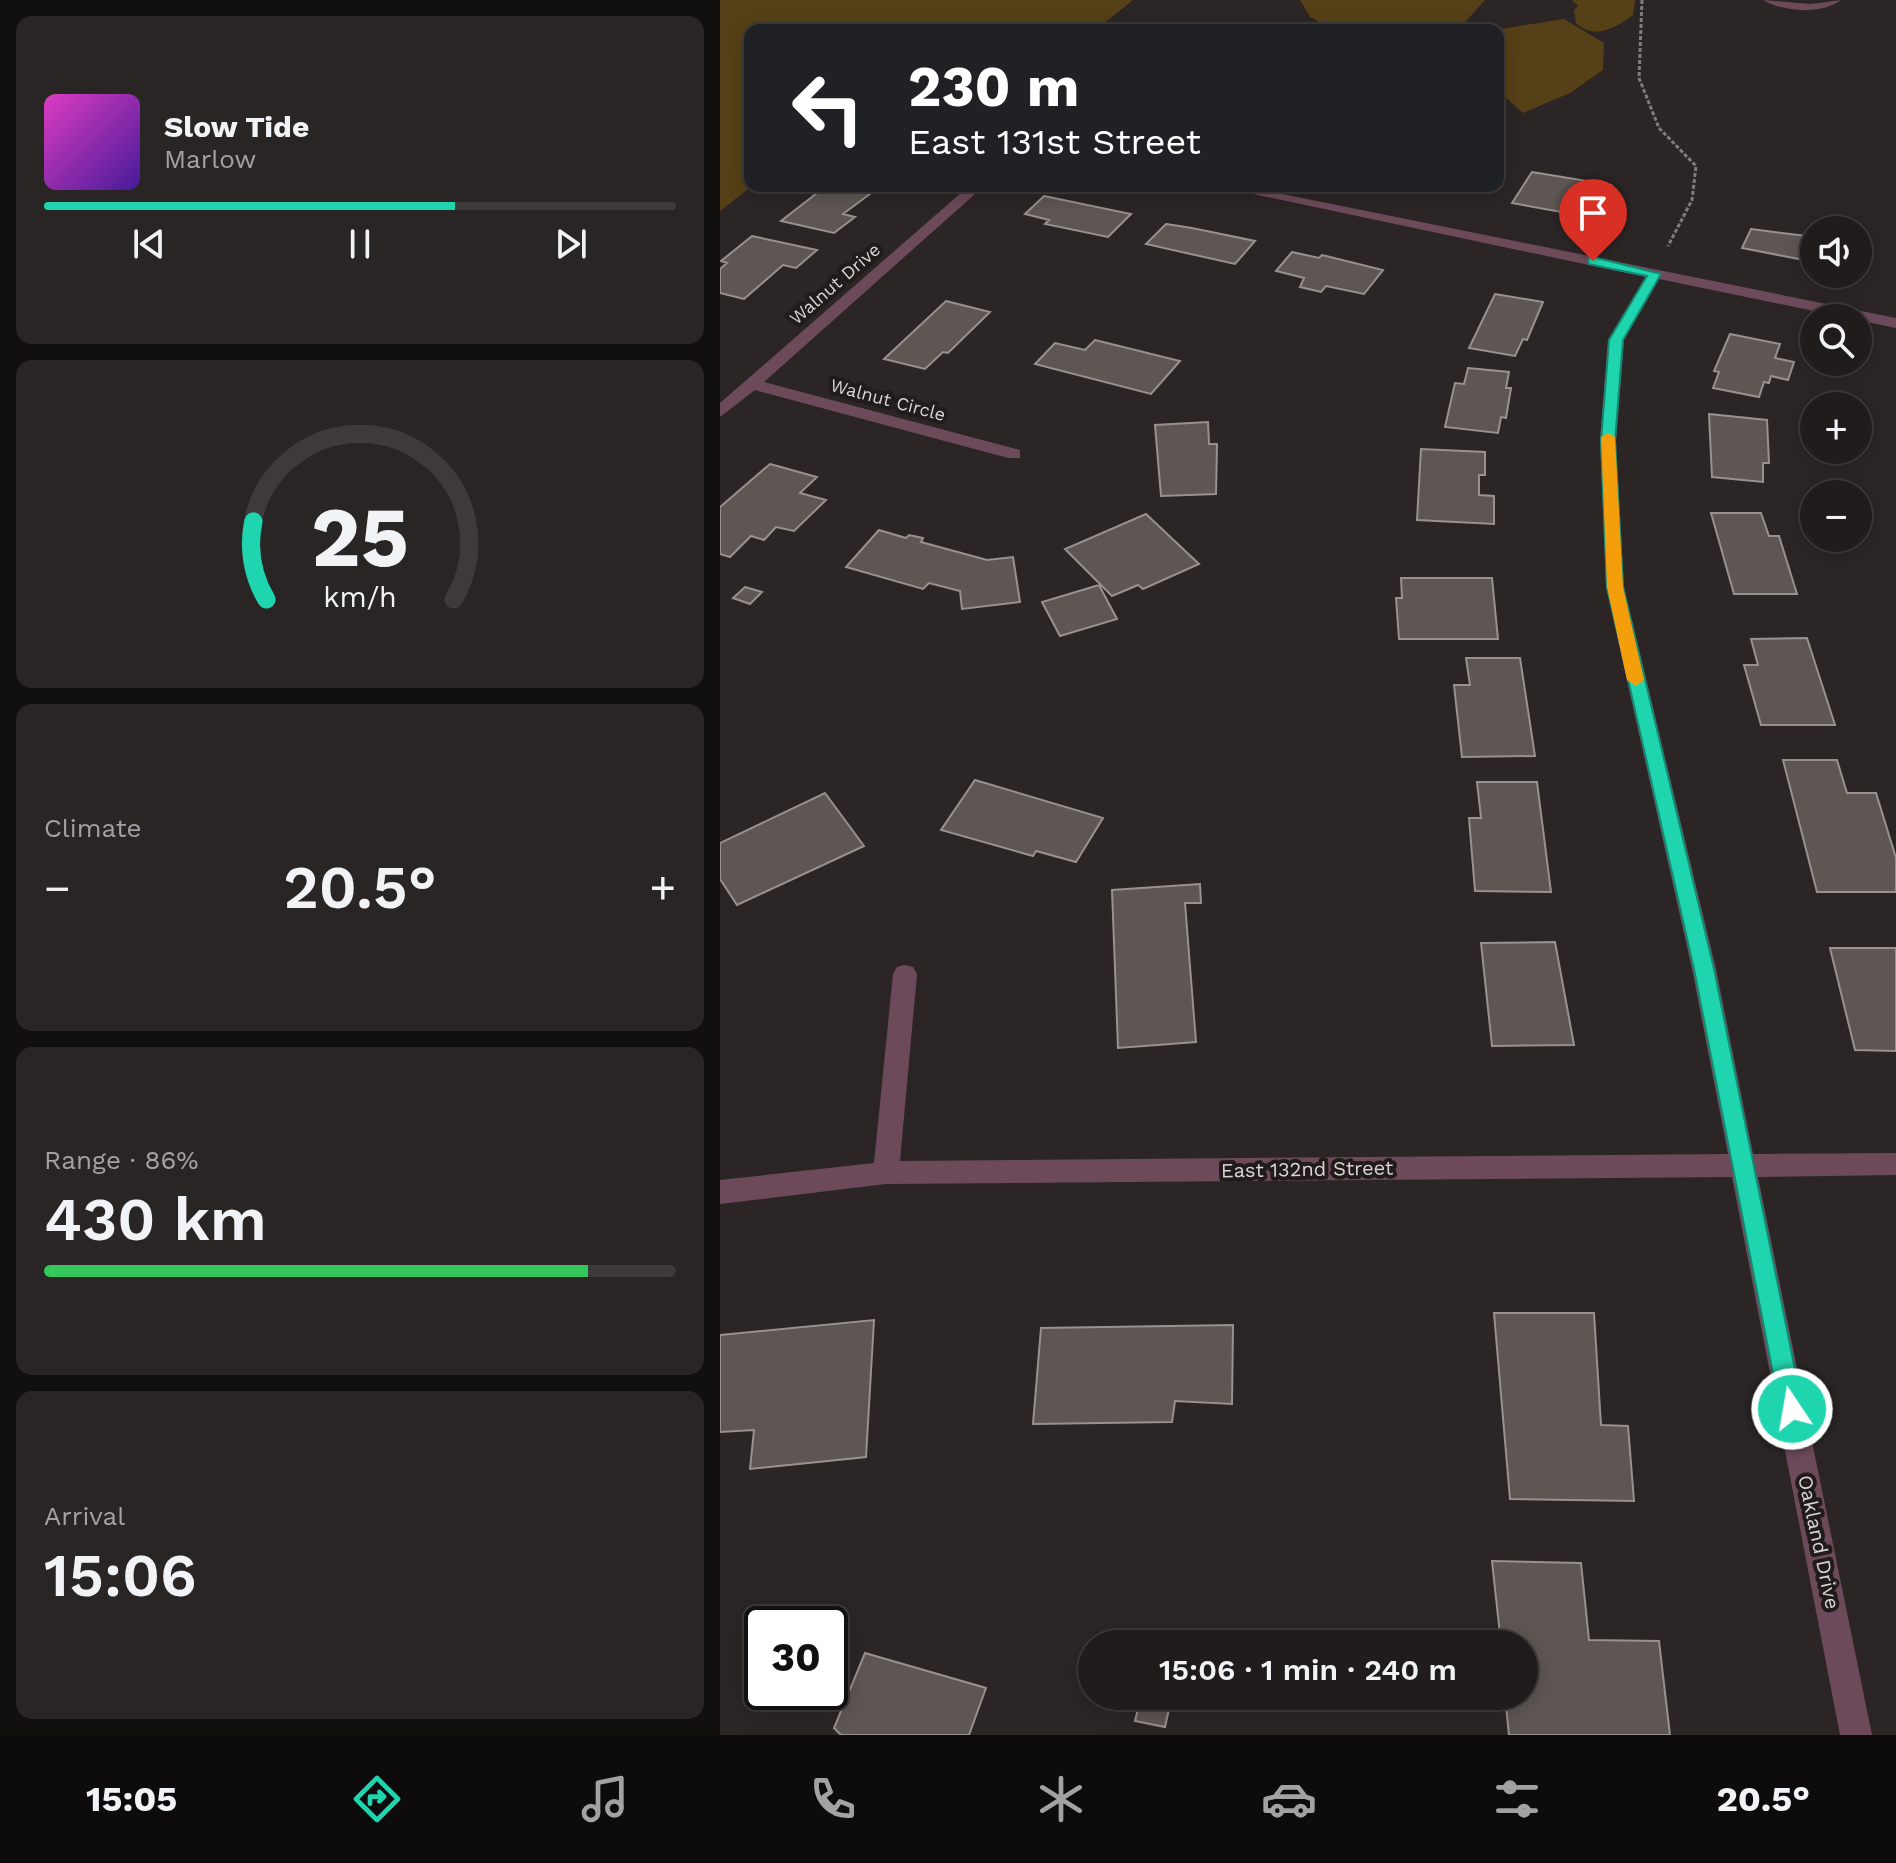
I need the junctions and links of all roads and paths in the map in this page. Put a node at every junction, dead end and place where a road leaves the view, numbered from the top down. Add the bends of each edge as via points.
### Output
1 (1642, 0) edge
2 (1768, 0) edge
3 (1836, 0) edge
4 (970, 192) edge
5 (1252, 192) edge
6 (1655, 274) junction
7 (1896, 323) edge
8 (752, 384) junction
9 (720, 412) edge
10 (1014, 454) dead end
11 (905, 974) dead end
12 (1896, 1164) edge
13 (1742, 1165) junction
14 (886, 1173) junction
15 (720, 1192) edge
16 (1856, 1735) edge

1 - 6 path via 1639,78 1659,128 1696,166 1692,200
2 - 3 lane via 1810,7
4 - 8 street, Walnut Drive
5 - 6 street
6 - 7 street
6 - 13 street, Oakland Drive via 1616,340 1608,441 1615,587 1704,969
8 - 9 street, Walnut Drive
8 - 10 street, Walnut Circle
11 - 14 street
12 - 13 street, East 132nd Street
13 - 14 street, East 132nd Street
13 - 16 street, Oakland Drive
14 - 15 street, East 132nd Street

